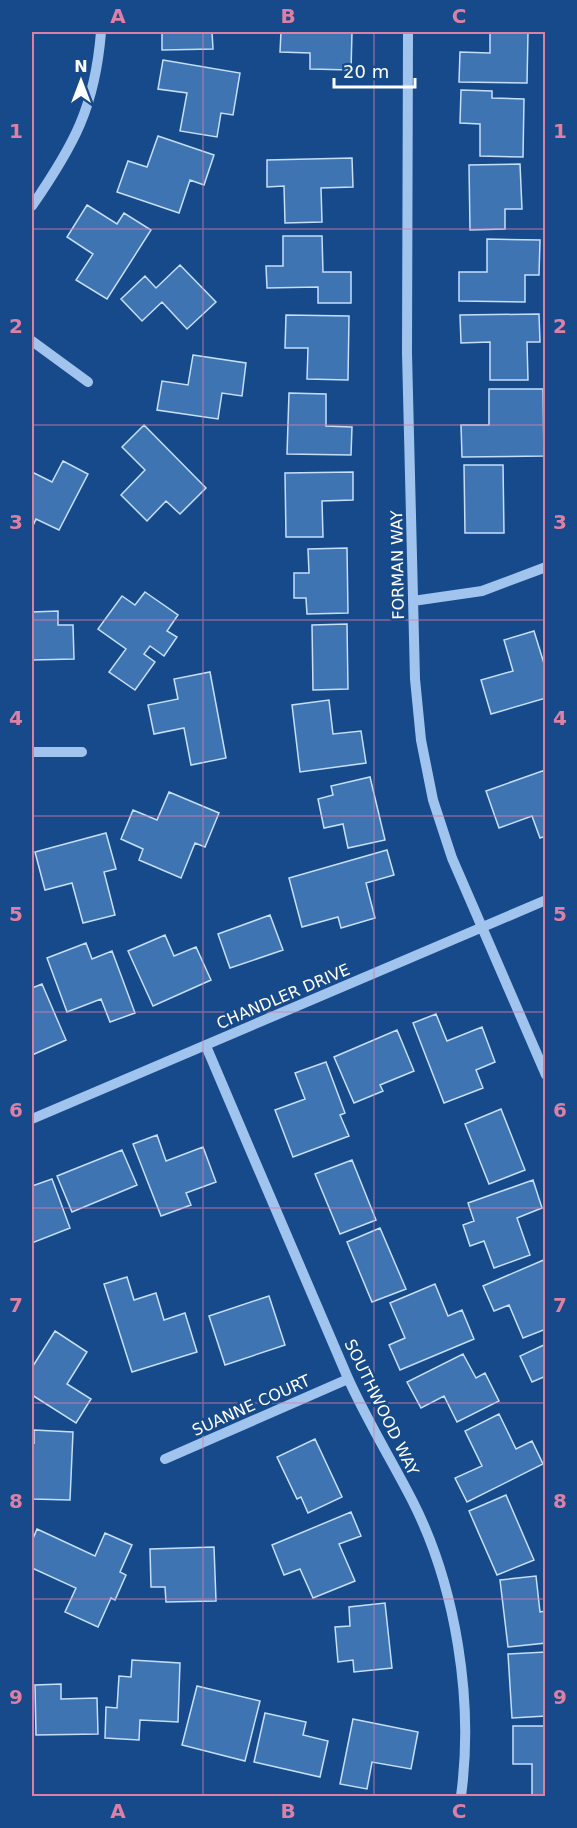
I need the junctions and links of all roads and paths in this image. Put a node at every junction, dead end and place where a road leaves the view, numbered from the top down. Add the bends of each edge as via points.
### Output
1 (101, 32) edge
2 (408, 32) edge
3 (32, 206) edge
4 (32, 341) edge
5 (88, 382) dead end
6 (546, 567) edge
7 (413, 601) junction
8 (32, 752) edge
9 (82, 752) dead end
10 (546, 900) edge
11 (482, 926) junction
12 (206, 1046) junction
13 (546, 1075) edge
14 (32, 1119) edge
15 (348, 1379) junction
16 (165, 1459) dead end
17 (461, 1797) edge

1 - 3 street via 99,58 84,119
2 - 7 street, FORMAN WAY via 407,353
4 - 5 street
6 - 7 street via 482,591
7 - 11 street, FORMAN WAY via 421,740 433,800 452,858
8 - 9 street
10 - 11 street, CHANDLER DRIVE
11 - 12 street, CHANDLER DRIVE
11 - 13 street, FORMAN WAY
12 - 14 street, CHANDLER DRIVE
12 - 15 street, SOUTHWOOD WAY
15 - 16 street, SUANNE COURT
15 - 17 street, SOUTHWOOD WAY via 413,1502 440,1570 458,1641 462,1678 465,1752

